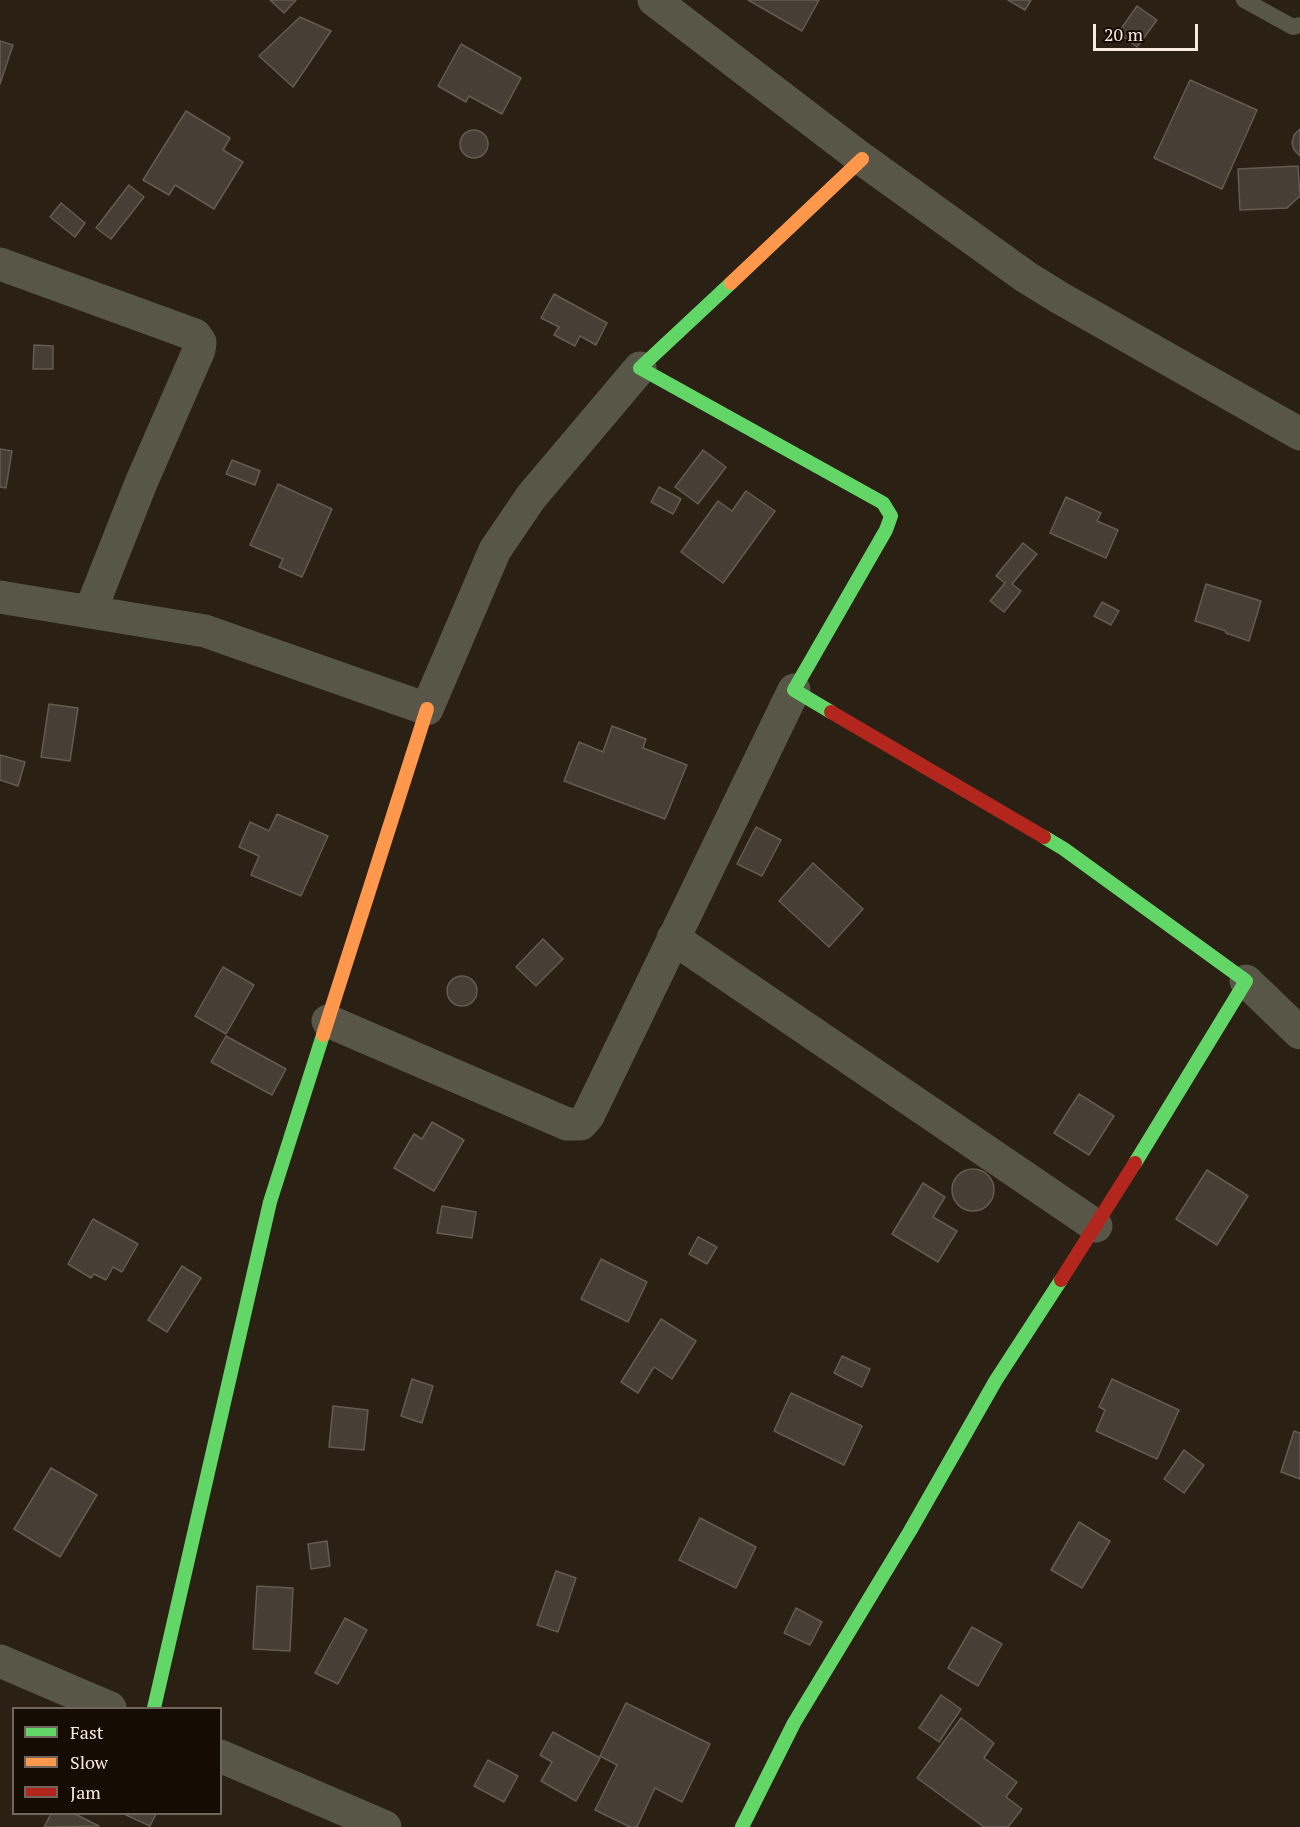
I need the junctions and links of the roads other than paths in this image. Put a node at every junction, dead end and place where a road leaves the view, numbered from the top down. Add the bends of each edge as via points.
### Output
1 (654, 0) edge
2 (1244, 0) edge
3 (1300, 25) edge
4 (862, 159) junction
5 (0, 264) edge
6 (640, 368) junction
7 (1300, 434) edge
8 (0, 597) edge
9 (90, 612) junction
10 (794, 690) junction
11 (427, 708) junction
12 (673, 938) junction
13 (1246, 981) junction
14 (328, 1021) junction
15 (1300, 1033) edge
16 (1096, 1226) junction
17 (0, 1661) edge
18 (108, 1707) edge
19 (154, 1707) edge
20 (222, 1757) edge
21 (385, 1827) edge
22 (742, 1827) edge

1 - 4 street
2 - 3 lane via 1293,27
4 - 6 street
4 - 7 street via 1026,277
5 - 9 street via 195,335 200,342
6 - 10 street via 883,503 891,516
6 - 11 street via 531,496 495,550
8 - 9 street
9 - 11 street via 205,631
10 - 12 street
10 - 13 street via 1064,849
11 - 14 street
12 - 14 street via 588,1116 580,1124 567,1124
12 - 16 street
13 - 15 street
13 - 16 street
14 - 19 street via 270,1202
16 - 22 street via 996,1380 794,1723
17 - 18 street
20 - 21 street

